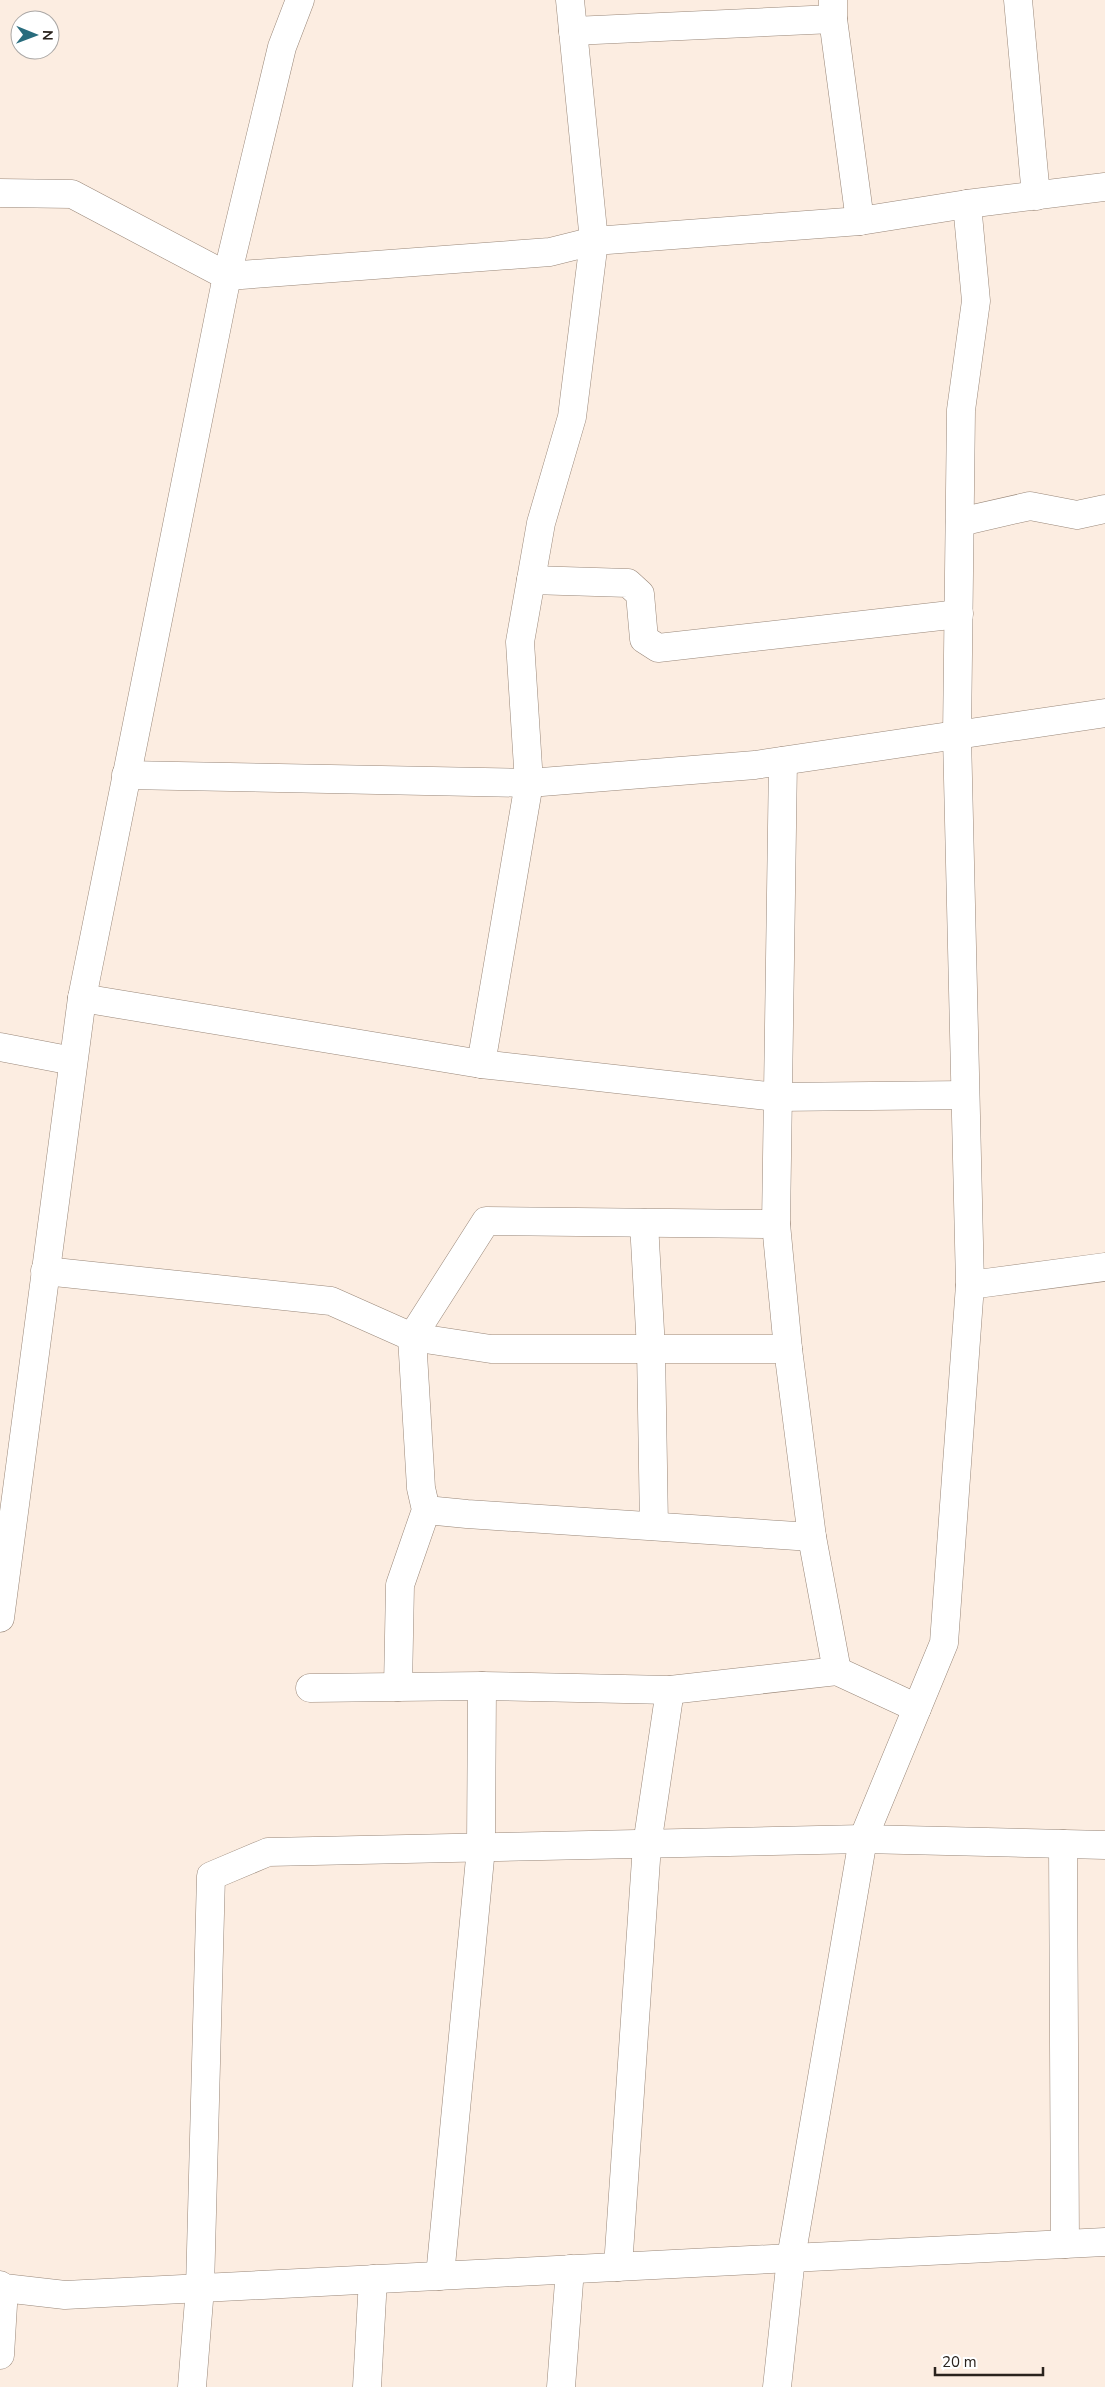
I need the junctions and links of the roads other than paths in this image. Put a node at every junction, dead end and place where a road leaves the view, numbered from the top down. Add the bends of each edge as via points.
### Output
1 (300, 0) edge
2 (570, 0) edge
3 (1018, 0) edge
4 (833, 10) edge
5 (572, 31) junction
6 (1105, 187) edge
7 (0, 193) edge
8 (1036, 196) junction
9 (967, 204) junction
10 (860, 221) junction
11 (594, 241) junction
12 (227, 276) junction
13 (1105, 509) edge
14 (960, 522) junction
15 (531, 580) junction
16 (959, 614) junction
17 (1105, 713) edge
18 (957, 736) junction
19 (783, 761) junction
20 (126, 775) junction
21 (529, 783) junction
22 (82, 998) junction
23 (0, 1047) edge
24 (73, 1062) junction
25 (481, 1064) junction
26 (966, 1095) junction
27 (777, 1097) junction
28 (644, 1223) junction
29 (776, 1224) junction
30 (1105, 1267) edge
31 (45, 1270) junction
32 (970, 1286) junction
33 (412, 1337) junction
34 (651, 1349) junction
35 (788, 1349) junction
36 (426, 1510) junction
37 (654, 1526) junction
38 (812, 1537) junction
39 (0, 1618) edge
40 (838, 1671) junction
41 (482, 1686) junction
42 (398, 1687) junction
43 (310, 1688) dead end
44 (670, 1690) junction
45 (917, 1708) junction
46 (862, 1839) junction
47 (1062, 1844) junction
48 (647, 1845) junction
49 (1105, 1845) edge
50 (481, 1848) junction
51 (1105, 2242) edge
52 (1065, 2244) junction
53 (791, 2258) junction
54 (618, 2267) junction
55 (570, 2270) junction
56 (440, 2276) junction
57 (372, 2280) junction
58 (2, 2287) edge
59 (200, 2288) junction
60 (0, 2355) edge
61 (192, 2387) edge
62 (367, 2387) edge
63 (561, 2387) edge
64 (777, 2387) edge

1 - 12 street via 282,47
2 - 5 street
3 - 8 street
4 - 5 street
4 - 10 street
5 - 11 street
6 - 8 street
7 - 12 street via 72,194
8 - 9 street
9 - 10 street
9 - 14 street via 976,301 961,410
10 - 11 street
11 - 12 street via 550,252
11 - 15 street via 572,417 541,523
12 - 20 street
13 - 14 street via 1077,515 1030,506
14 - 16 street
15 - 16 street via 628,583 640,594 644,640 658,648
15 - 21 street via 520,642
16 - 18 street
17 - 18 street
18 - 19 street
18 - 26 street
19 - 21 street via 755,766
19 - 27 street
20 - 21 street
20 - 22 street
21 - 25 street
22 - 24 street
22 - 25 street
23 - 24 street
24 - 31 street
25 - 27 street
26 - 27 street
26 - 32 street
27 - 29 street
28 - 29 street
28 - 33 street via 486,1222
28 - 34 street
29 - 35 street
30 - 32 street
31 - 33 street via 331,1301
31 - 39 street
32 - 45 street via 944,1643
33 - 34 street via 491,1349
33 - 36 street via 421,1488
34 - 35 street
34 - 37 street
35 - 38 street
36 - 37 street
36 - 42 street via 400,1585
37 - 38 street
38 - 40 street
40 - 44 street
40 - 45 street
41 - 42 street
41 - 44 street
41 - 50 street
42 - 43 street
44 - 48 street
45 - 46 street
46 - 47 street
46 - 48 street
46 - 53 street
47 - 49 street
47 - 52 street
48 - 50 street
48 - 54 street
50 - 56 street
50 - 59 street via 268,1852 211,1876
51 - 52 street
52 - 53 street
53 - 54 street
53 - 64 street
54 - 55 street
55 - 56 street
55 - 63 street
56 - 57 street
57 - 59 street
57 - 62 street
58 - 59 street via 65,2295
58 - 60 street
59 - 61 street

